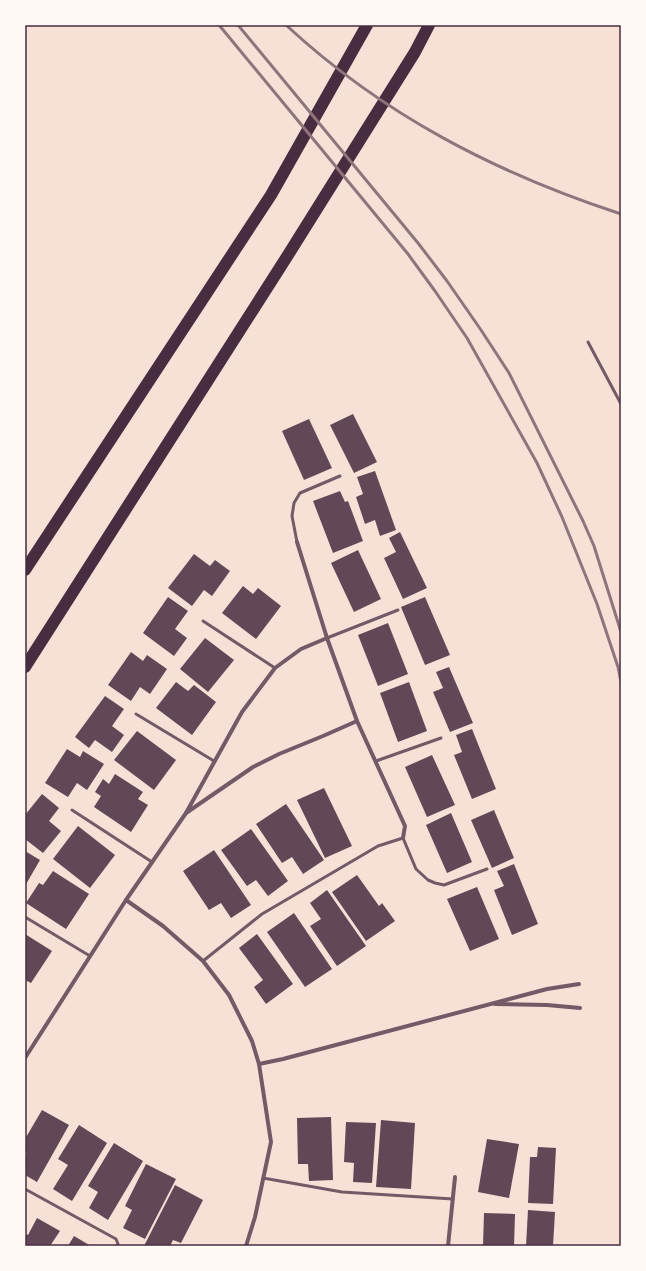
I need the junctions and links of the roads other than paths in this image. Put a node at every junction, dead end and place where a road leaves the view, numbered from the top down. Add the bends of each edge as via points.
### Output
1 (367, 25) edge
2 (429, 25) edge
3 (588, 342) dead end
4 (621, 404) edge
5 (340, 476) dead end
6 (297, 542) joint
7 (25, 570) edge
8 (398, 610) dead end
9 (203, 621) dead end
10 (327, 638) junction
11 (25, 667) edge
12 (275, 668) junction
13 (136, 714) dead end
14 (357, 721) junction
15 (441, 738) dead end
16 (214, 761) junction
17 (376, 761) junction
18 (72, 810) dead end
19 (186, 813) junction
20 (403, 838) junction
21 (152, 862) junction
22 (487, 869) dead end
23 (126, 900) junction
24 (25, 916) edge
25 (90, 956) junction
26 (203, 961) junction
27 (580, 984) dead end
28 (488, 1004) junction
29 (580, 1008) dead end
30 (26, 1055) edge
31 (259, 1064) junction
32 (455, 1177) dead end
33 (263, 1178) junction
34 (25, 1189) edge
35 (453, 1199) junction
36 (117, 1246) edge
37 (246, 1246) edge
38 (448, 1246) edge

1 - 7 highway via 271,196
2 - 11 highway via 415,52 288,255
3 - 4 lane
5 - 6 lane via 300,493 294,503 292,516
6 - 10 street
8 - 10 lane
9 - 12 lane
10 - 12 street via 301,649
10 - 14 street
12 - 16 street via 242,712
13 - 16 lane
14 - 17 street
14 - 19 street via 253,767
15 - 17 lane
16 - 19 street
17 - 20 street via 405,826
18 - 21 lane
19 - 21 street
20 - 22 lane via 416,869 435,883 444,885
20 - 26 lane via 378,846 262,914
21 - 23 street
23 - 25 street
23 - 26 street via 163,926
24 - 25 lane
25 - 30 street
26 - 31 street via 229,995 252,1041
27 - 28 street via 547,989
28 - 29 street
28 - 31 street
31 - 33 street via 271,1142
32 - 35 street
33 - 35 lane via 342,1192
33 - 37 street via 256,1217
34 - 36 lane via 116,1239
35 - 38 street

